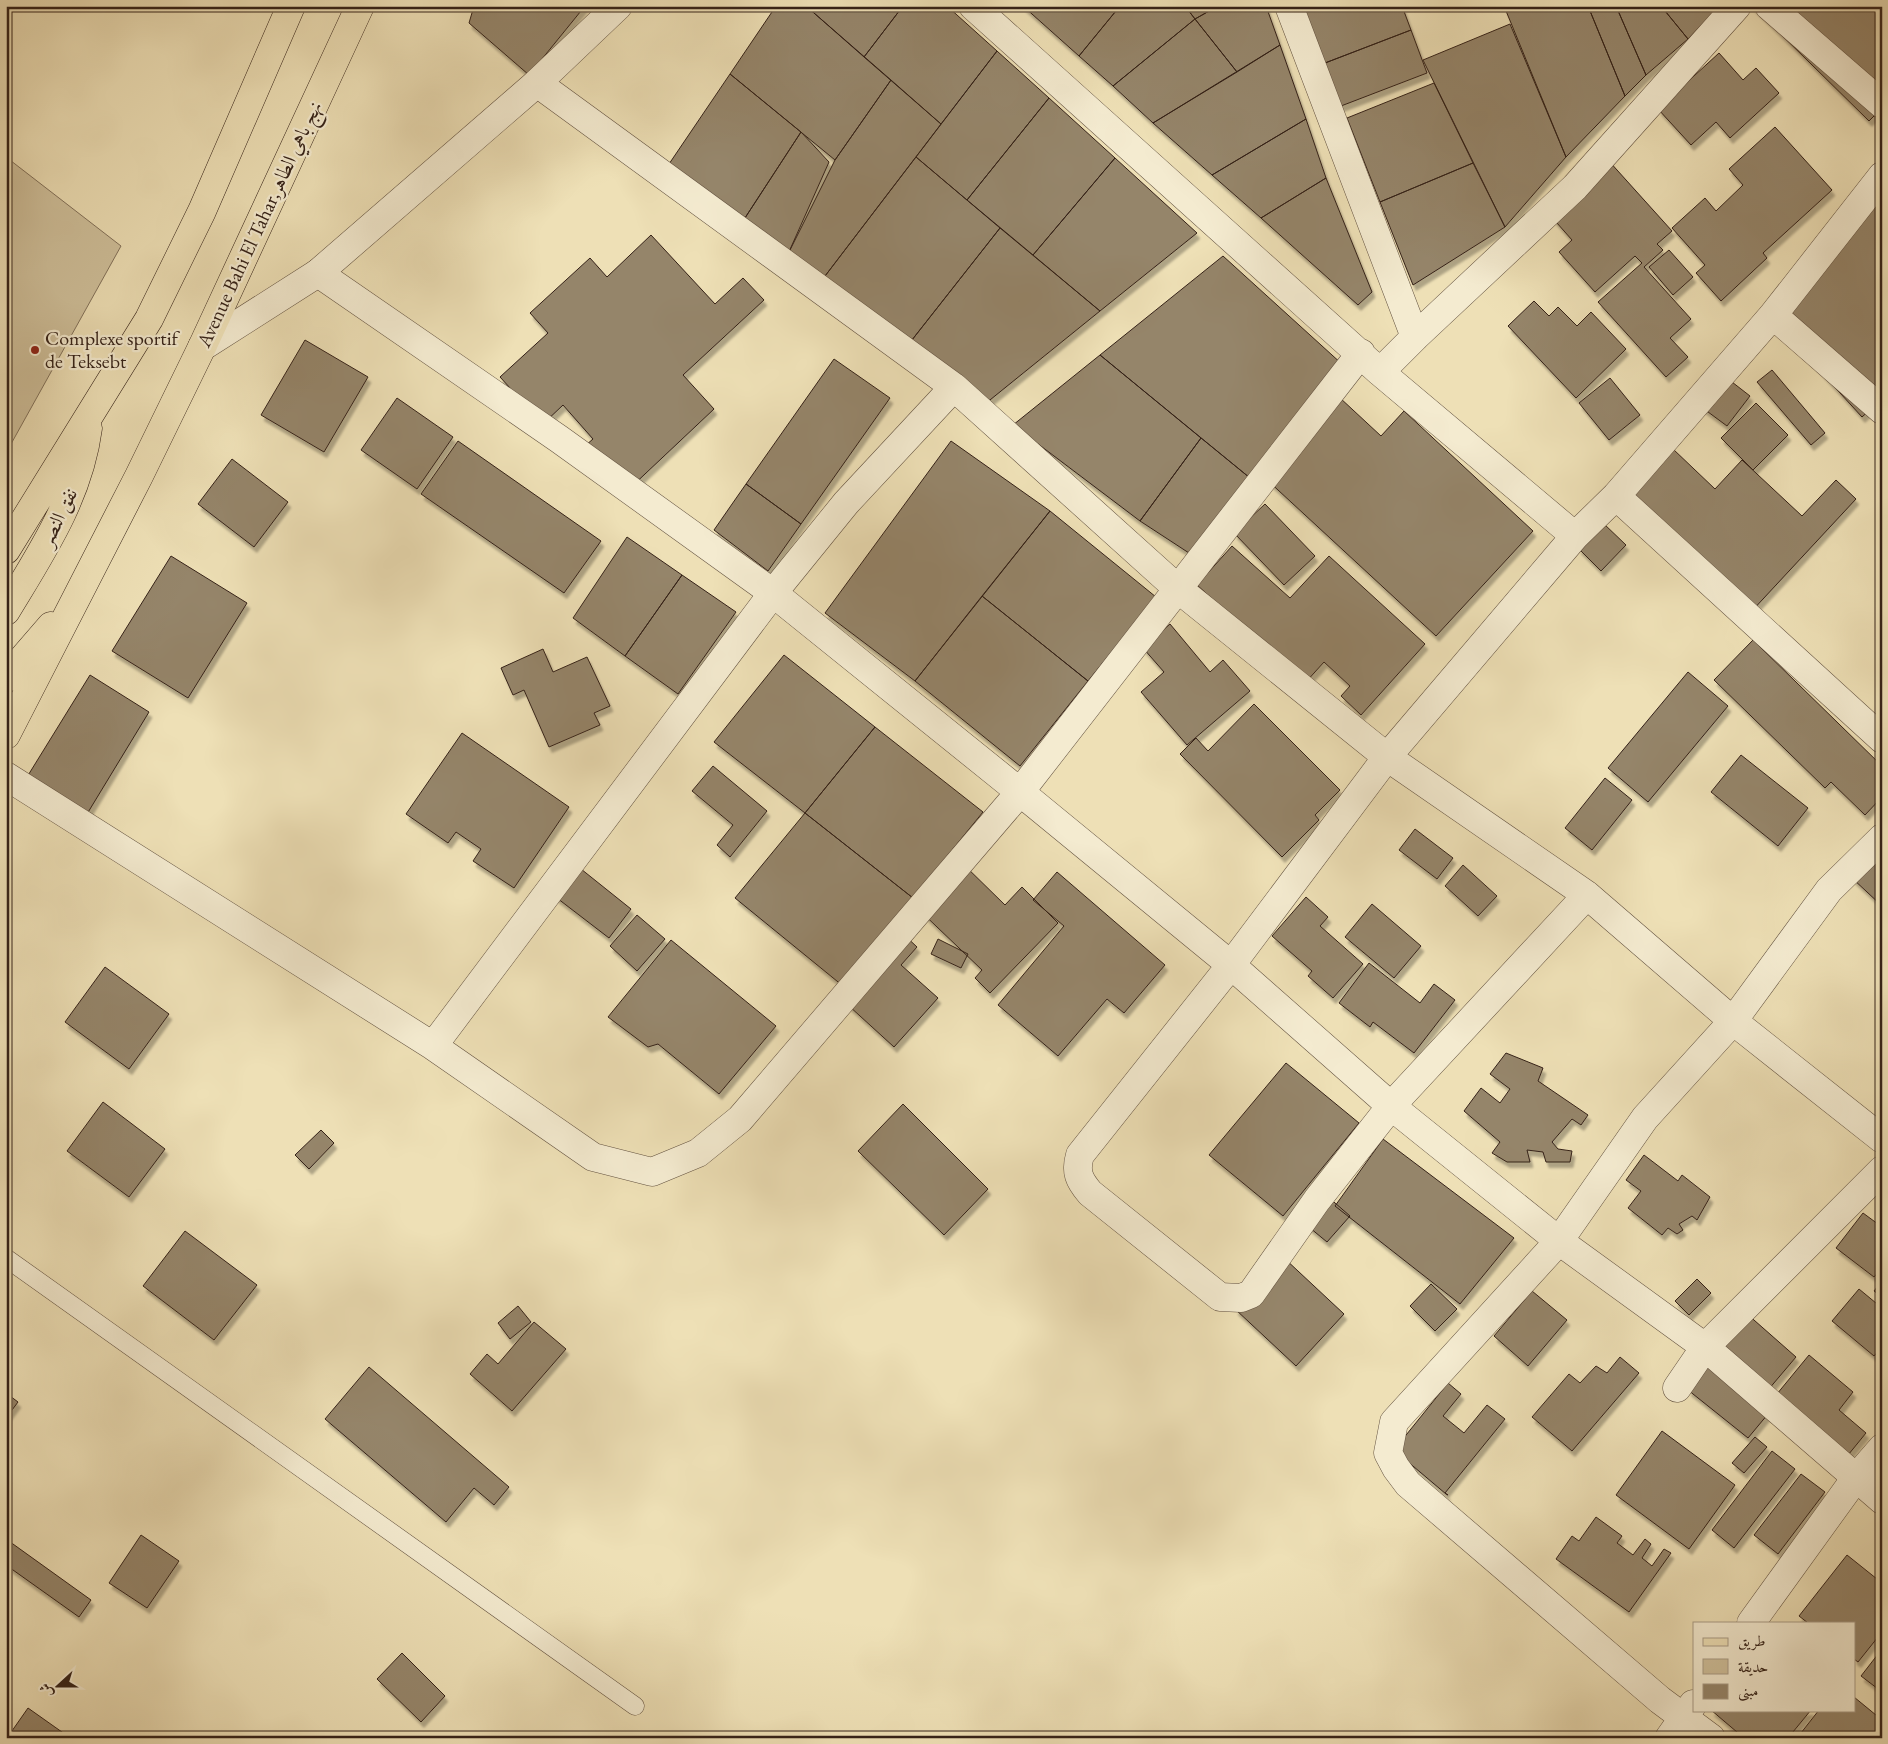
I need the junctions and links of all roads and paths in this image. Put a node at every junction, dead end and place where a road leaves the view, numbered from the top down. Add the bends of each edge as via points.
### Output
1 (291, 6) edge
2 (360, 6) edge
3 (618, 6) edge
4 (973, 6) edge
5 (1289, 6) edge
6 (1737, 6) edge
7 (1768, 6) edge
8 (537, 83) junction
9 (1882, 104) edge
10 (1882, 176) edge
11 (318, 273) junction
12 (1773, 315) junction
13 (1415, 337) junction
14 (202, 347) junction
15 (1361, 353) junction
16 (1380, 372) junction
17 (954, 387) junction
18 (1882, 410) edge
19 (90, 414) junction
20 (1616, 496) junction
21 (1575, 536) junction
22 (6, 550) edge
23 (1177, 588) junction
24 (773, 593) junction
25 (75, 601) junction
26 (6, 612) edge
27 (6, 678) edge
28 (6, 735) edge
29 (1882, 739) edge
30 (1387, 757) junction
31 (6, 776) edge
32 (1020, 792) junction
33 (1882, 838) edge
34 (1587, 895) junction
35 (1231, 965) junction
36 (1732, 1021) junction
37 (433, 1046) junction
38 (1391, 1106) junction
39 (1882, 1139) edge
40 (1882, 1170) edge
41 (1559, 1241) junction
42 (6, 1258) edge
43 (1705, 1347) junction
44 (1678, 1388) dead end
45 (1882, 1448) edge
46 (1855, 1479) junction
47 (1882, 1500) edge
48 (1752, 1622) edge
49 (635, 1706) dead end
50 (1682, 1719) edge
51 (1711, 1738) edge

1 - 19 main road via 202,211 149,319
2 - 14 main road, Avenue Bahi El Tahar,نهج باهي الطاهر
3 - 8 street
4 - 15 street
5 - 13 street
6 - 13 street via 1575,187
7 - 9 street
8 - 11 street
8 - 17 street
10 - 12 street
11 - 14 street
11 - 24 street via 559,439
12 - 18 street
12 - 20 street
13 - 16 street
14 - 25 main road, Avenue Bahi El Tahar,نهج باهي الطاهر
15 - 16 street
15 - 23 street
16 - 21 street
17 - 23 street
17 - 24 street via 846,503
19 - 22 main road
19 - 26 main road, نفق النصر via 81,467 72,491 57,524
20 - 21 street
20 - 29 street
21 - 30 street
23 - 30 street
23 - 32 street
24 - 32 street
24 - 37 street
25 - 27 main road
25 - 28 main road, Avenue Bahi El Tahar,نهج باهي الطاهر
30 - 34 street
30 - 35 street
31 - 37 street
32 - 35 street
32 - 37 street via 740,1118 698,1153 652,1172 593,1157
33 - 36 street via 1829,890
34 - 36 street
34 - 38 street
35 - 38 street
35 - 38 street via 1080,1155 1079,1177 1090,1193 1220,1297 1241,1298 1251,1294
36 - 39 street
36 - 41 street via 1645,1118
38 - 41 street
40 - 43 street
41 - 43 street
41 - 50 street via 1394,1422 1388,1453 1408,1484
42 - 49 lane
43 - 44 street
43 - 46 street
45 - 46 street
46 - 47 street
46 - 48 street
50 - 51 street

